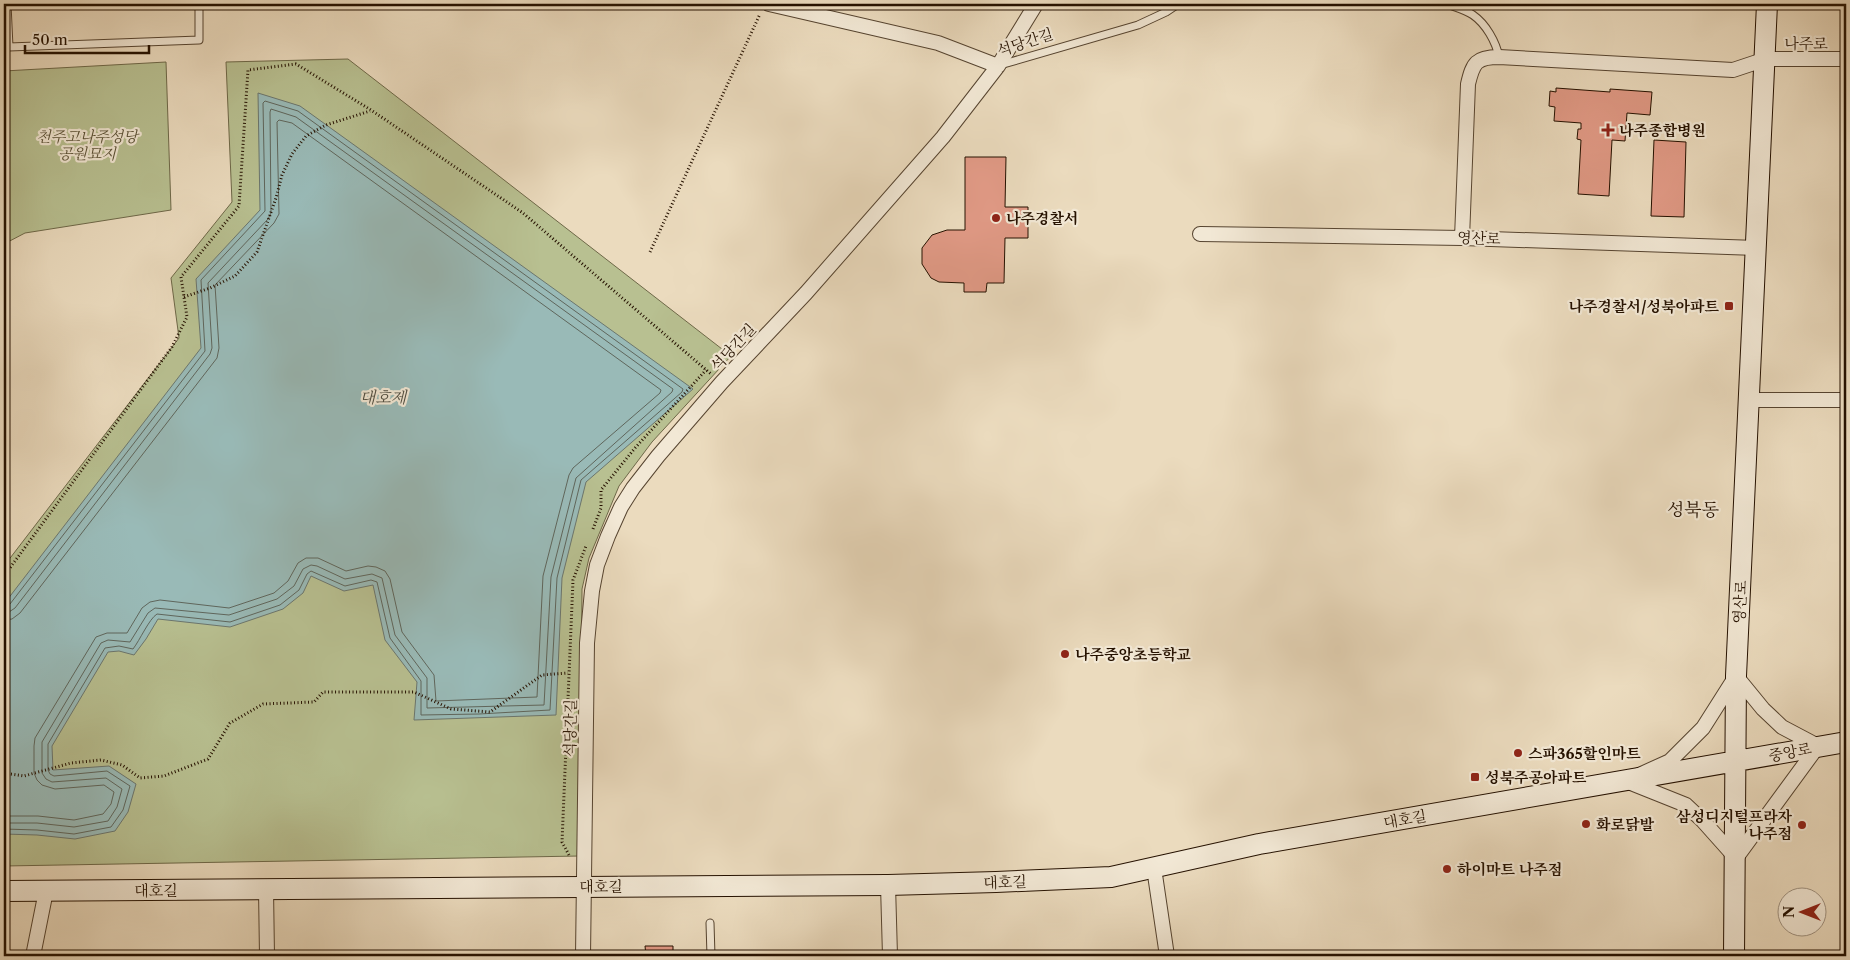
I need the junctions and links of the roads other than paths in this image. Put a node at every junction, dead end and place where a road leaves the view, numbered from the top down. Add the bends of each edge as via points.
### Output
1 (7, 4) edge
2 (199, 4) edge
3 (1036, 4) edge
4 (1178, 4) edge
5 (1447, 4) edge
6 (1768, 4) edge
7 (765, 8) edge
8 (1498, 57) junction
9 (1766, 59) junction
10 (1846, 59) edge
11 (998, 66) junction
12 (1200, 234) dead end
13 (1462, 238) junction
14 (1757, 248) junction
15 (1749, 400) junction
16 (1846, 400) edge
17 (1736, 676) junction
18 (1846, 742) edge
19 (1818, 746) junction
20 (1734, 762) junction
21 (1626, 781) junction
22 (1736, 858) junction
23 (1154, 868) junction
24 (888, 884) junction
25 (584, 886) junction
26 (266, 889) junction
27 (4, 891) edge
28 (46, 891) junction
29 (710, 924) dead end
30 (33, 956) edge
31 (267, 956) edge
32 (582, 956) edge
33 (711, 956) edge
34 (890, 956) edge
35 (1167, 956) edge
36 (1734, 956) edge

1 - 2 lane via 9,47 199,40
3 - 11 street
4 - 11 lane, 석당간길 via 1138,25
5 - 8 lane via 1474,16 1496,45
6 - 9 street, 영산로
7 - 11 street via 938,44
8 - 9 street via 1732,70
8 - 13 street via 1482,58 1472,68 1468,84
9 - 10 street, 나주로
9 - 14 street, 영산로
11 - 25 street, 석당간길 via 943,136 813,286 722,382 658,456 621,507 597,565 592,591 587,643
12 - 13 street, 영산로
13 - 14 street, 영산로
14 - 15 street, 영산로
15 - 16 street
15 - 17 street, 영산로
17 - 19 street via 1762,709 1782,727
17 - 20 street, 영산로
17 - 21 street via 1703,728 1670,761
18 - 19 street, 중앙로
19 - 20 street, 중앙로
19 - 22 street
20 - 21 street, 대호길
20 - 22 street, 영산로
21 - 22 street via 1686,805
21 - 23 street, 대호길 via 1259,844
22 - 36 street, 영산로
23 - 24 street, 대호길 via 1111,877
23 - 35 street
24 - 25 street, 대호길
24 - 34 street
25 - 26 street, 대호길
25 - 32 street, 석당간길
26 - 28 street, 대호길
26 - 31 street
27 - 28 street, 대호길
28 - 30 street
29 - 33 lane

